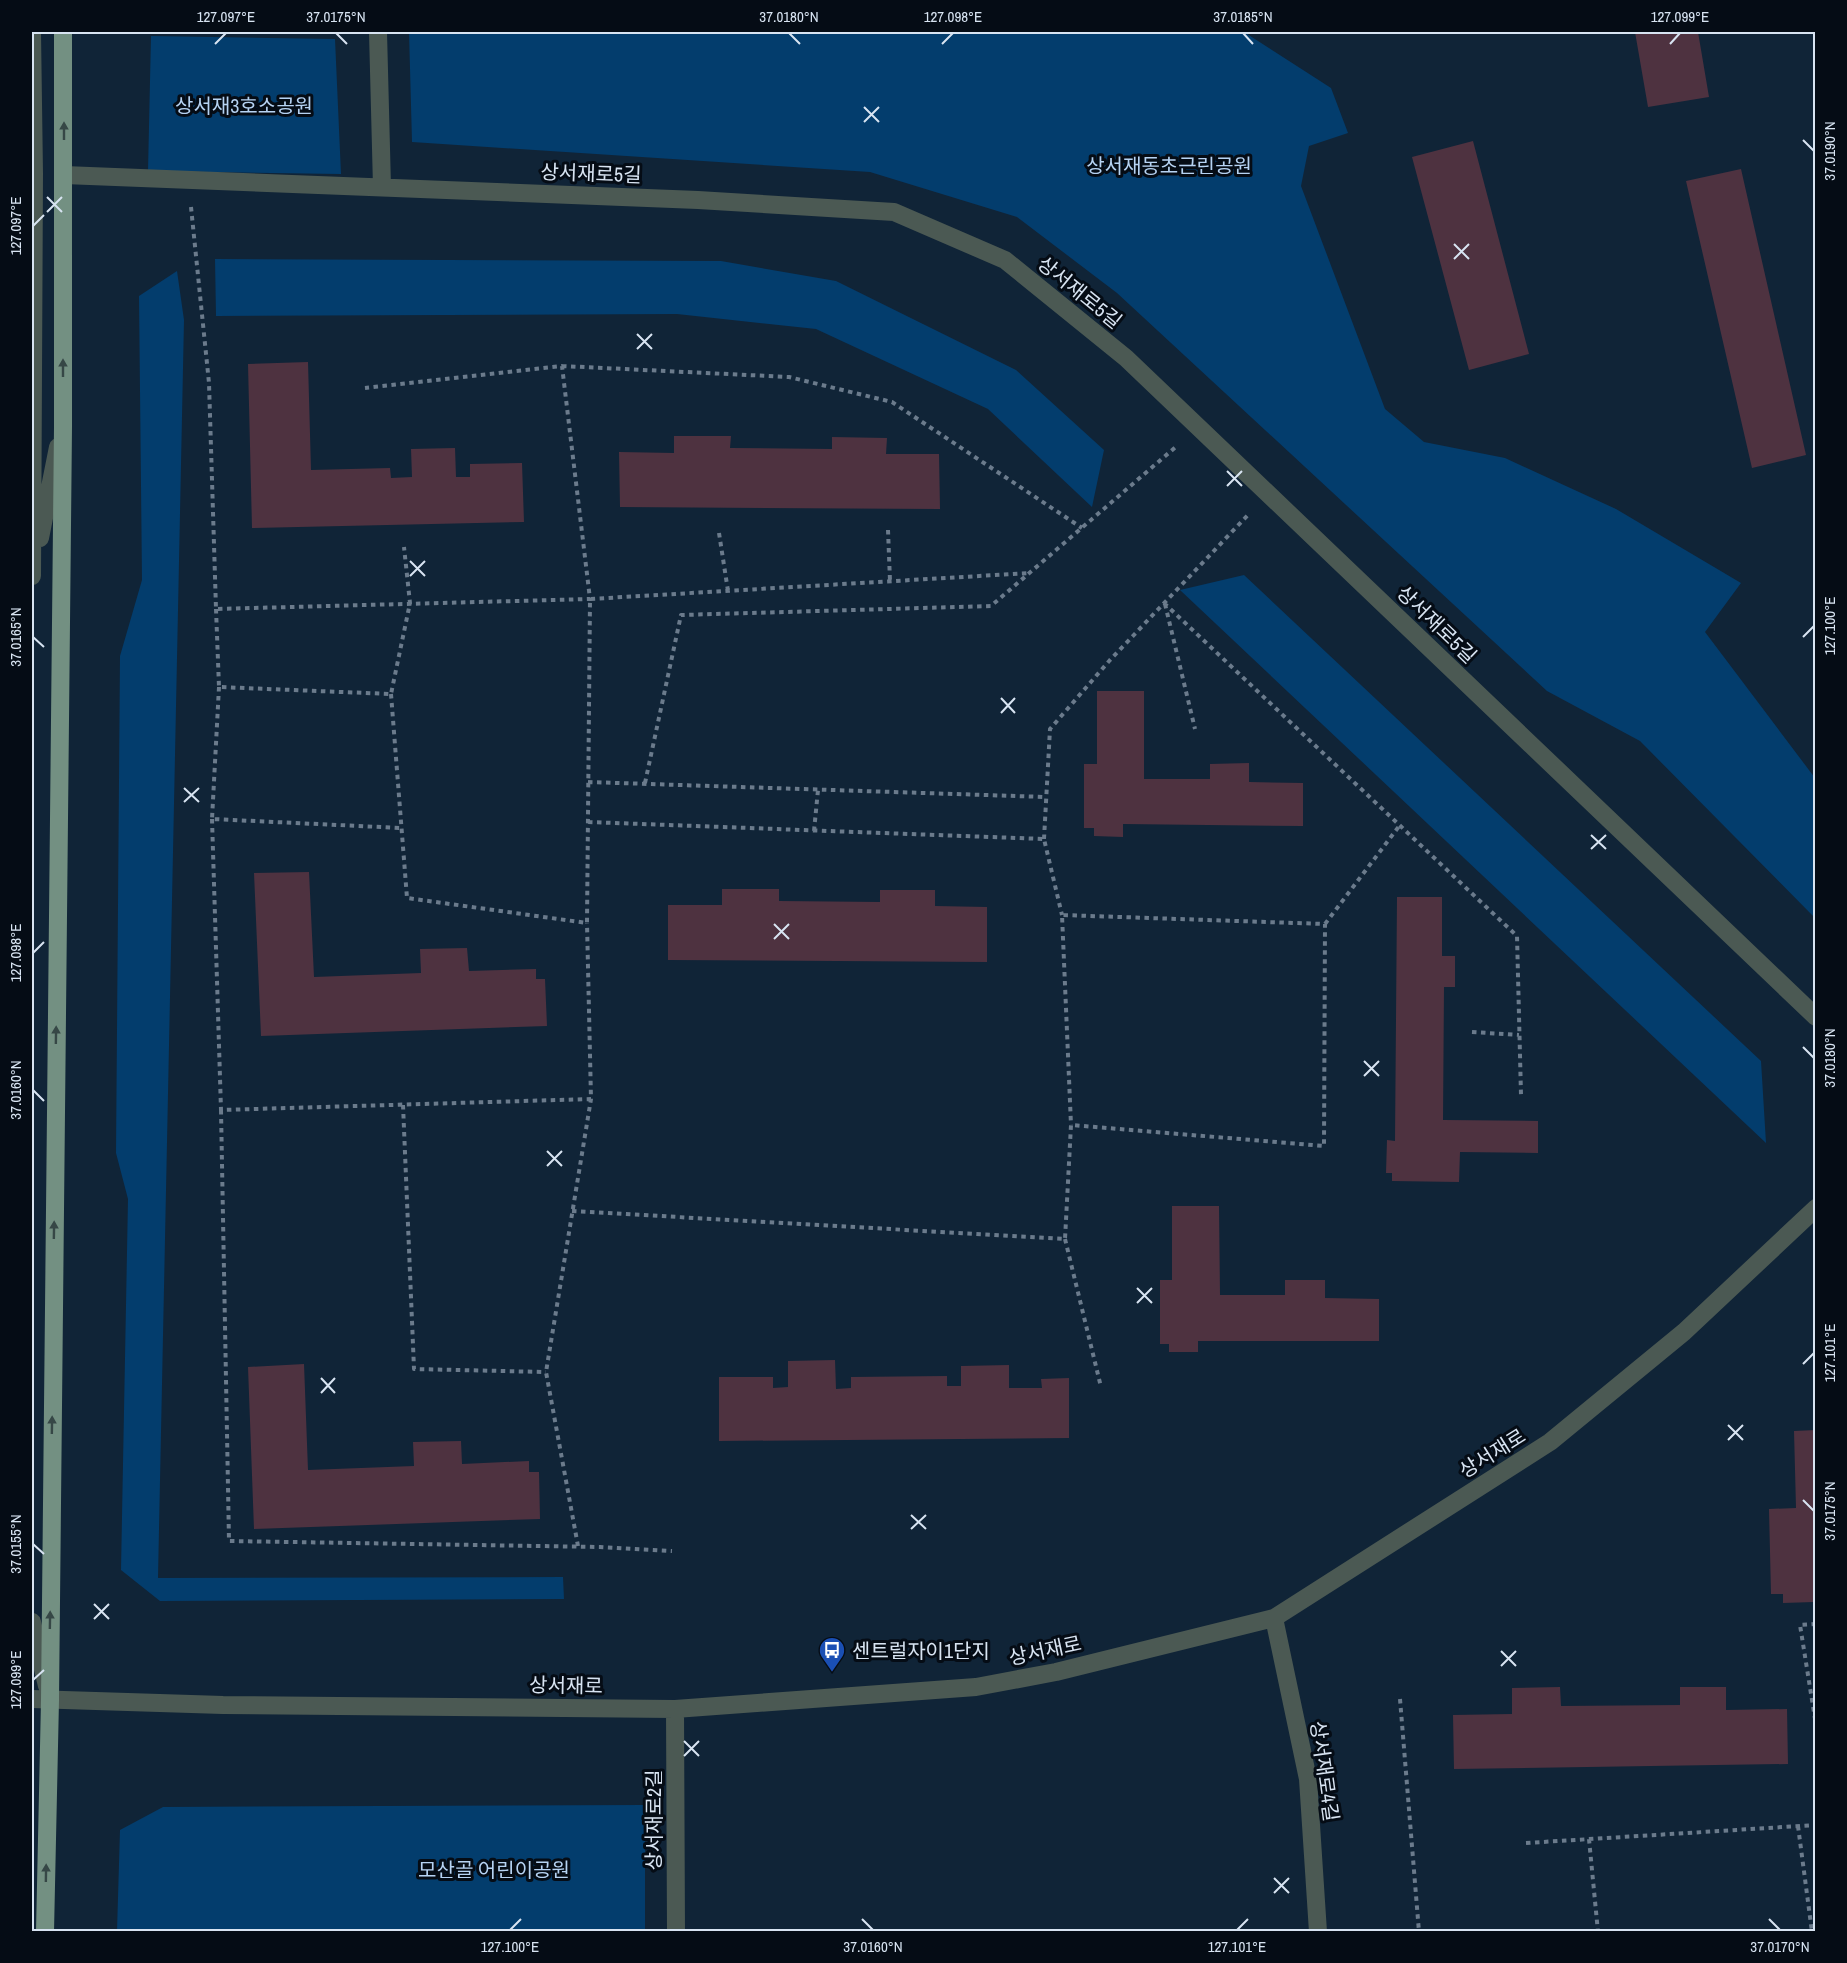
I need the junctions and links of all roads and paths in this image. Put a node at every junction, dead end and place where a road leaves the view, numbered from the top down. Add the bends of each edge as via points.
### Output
1 (32, 32) edge
2 (63, 32) edge
3 (378, 32) edge
4 (64, 175) junction
5 (189, 179) junction
6 (382, 187) junction
7 (562, 366) junction
8 (365, 388) dead end
9 (63, 427) junction
10 (1198, 428) junction
11 (1269, 494) junction
12 (1082, 528) junction
13 (888, 530) dead end
14 (719, 533) dead end
15 (404, 547) dead end
16 (1030, 573) junction
17 (32, 576) edge
18 (32, 581) edge
19 (890, 581) junction
20 (728, 591) junction
21 (590, 599) junction
22 (410, 603) junction
23 (1164, 603) junction
24 (216, 609) junction
25 (219, 687) junction
26 (391, 694) junction
27 (1195, 729) dead end
28 (588, 782) junction
29 (645, 783) junction
30 (818, 790) junction
31 (1046, 797) junction
32 (212, 819) junction
33 (588, 822) junction
34 (1400, 825) junction
35 (401, 828) junction
36 (814, 831) junction
37 (1044, 839) junction
38 (1062, 915) junction
39 (587, 923) junction
40 (1325, 924) junction
41 (1815, 1017) edge
42 (1472, 1032) dead end
43 (1519, 1035) junction
44 (1521, 1095) dead end
45 (591, 1099) junction
46 (403, 1105) junction
47 (221, 1110) junction
48 (1071, 1125) junction
49 (1815, 1208) edge
50 (572, 1211) junction
51 (1065, 1239) junction
52 (546, 1372) junction
53 (1101, 1387) dead end
54 (578, 1546) junction
55 (672, 1551) dead end
56 (1274, 1618) junction
57 (32, 1622) edge
58 (1815, 1624) edge
59 (41, 1700) edge
60 (1400, 1700) dead end
61 (675, 1708) junction
62 (1815, 1725) edge
63 (1815, 1825) edge
64 (1798, 1826) junction
65 (1589, 1839) junction
66 (1526, 1843) dead end
67 (45, 1932) edge
68 (676, 1932) edge
69 (1318, 1932) edge
70 (1419, 1932) edge
71 (1598, 1932) edge
72 (1812, 1932) edge

1 - 17 street
4 -> 2 main road
3 - 6 street
4 - 5 street, 상서재로5길
9 -> 4 main road
5 - 6 street, 상서재로5길
5 - 24 path via 209,383
6 - 10 street, 상서재로5길 via 894,212 1005,260 1126,358
7 - 8 path
7 - 12 path via 789,377 892,402
7 - 21 path
9 - 17 street
59 -> 9 main road
10 - 11 street, 상서재로5길
10 - 12 path
11 - 23 path
11 - 41 street, 상서재로5길
12 - 16 path
13 - 19 path
14 - 20 path
15 - 22 path
16 - 19 path
16 - 29 path via 991,606 681,615
17 - 18 street
19 - 20 path
20 - 21 path
21 - 22 path
21 - 28 path
22 - 24 path
22 - 26 path
23 - 27 path
23 - 31 path via 1050,729
23 - 34 path
24 - 25 path
25 - 26 path
25 - 32 path
26 - 35 path
28 - 29 path
28 - 33 path
29 - 30 path
30 - 31 path
30 - 36 path
31 - 37 path
32 - 35 path
32 - 47 path
33 - 36 path
33 - 39 path
34 - 40 path
34 - 43 path via 1517,936
35 - 39 path via 406,898
36 - 37 path
37 - 38 path
38 - 40 path
38 - 48 path
39 - 45 path
40 - 48 path via 1324,1146
42 - 43 path
43 - 44 path
45 - 46 path
45 - 50 path
46 - 47 path
46 - 52 path via 414,1369
47 - 54 path via 229,1541
48 - 51 path
49 - 56 street, 상서재로 via 1684,1332 1550,1442
50 - 51 path
50 - 52 path
51 - 53 path
52 - 54 path
54 - 55 path
56 - 61 street, 상서재로 via 1056,1672 976,1687
56 - 69 street, 상서재로4길 via 1308,1779
57 - 59 street
58 - 62 path via 1800,1625
59 - 61 street, 상서재로
67 -> 59 main road
60 - 70 path
61 - 68 street, 상서재로2길
63 - 64 path
64 - 65 path
64 - 72 path
65 - 66 path
65 - 71 path

